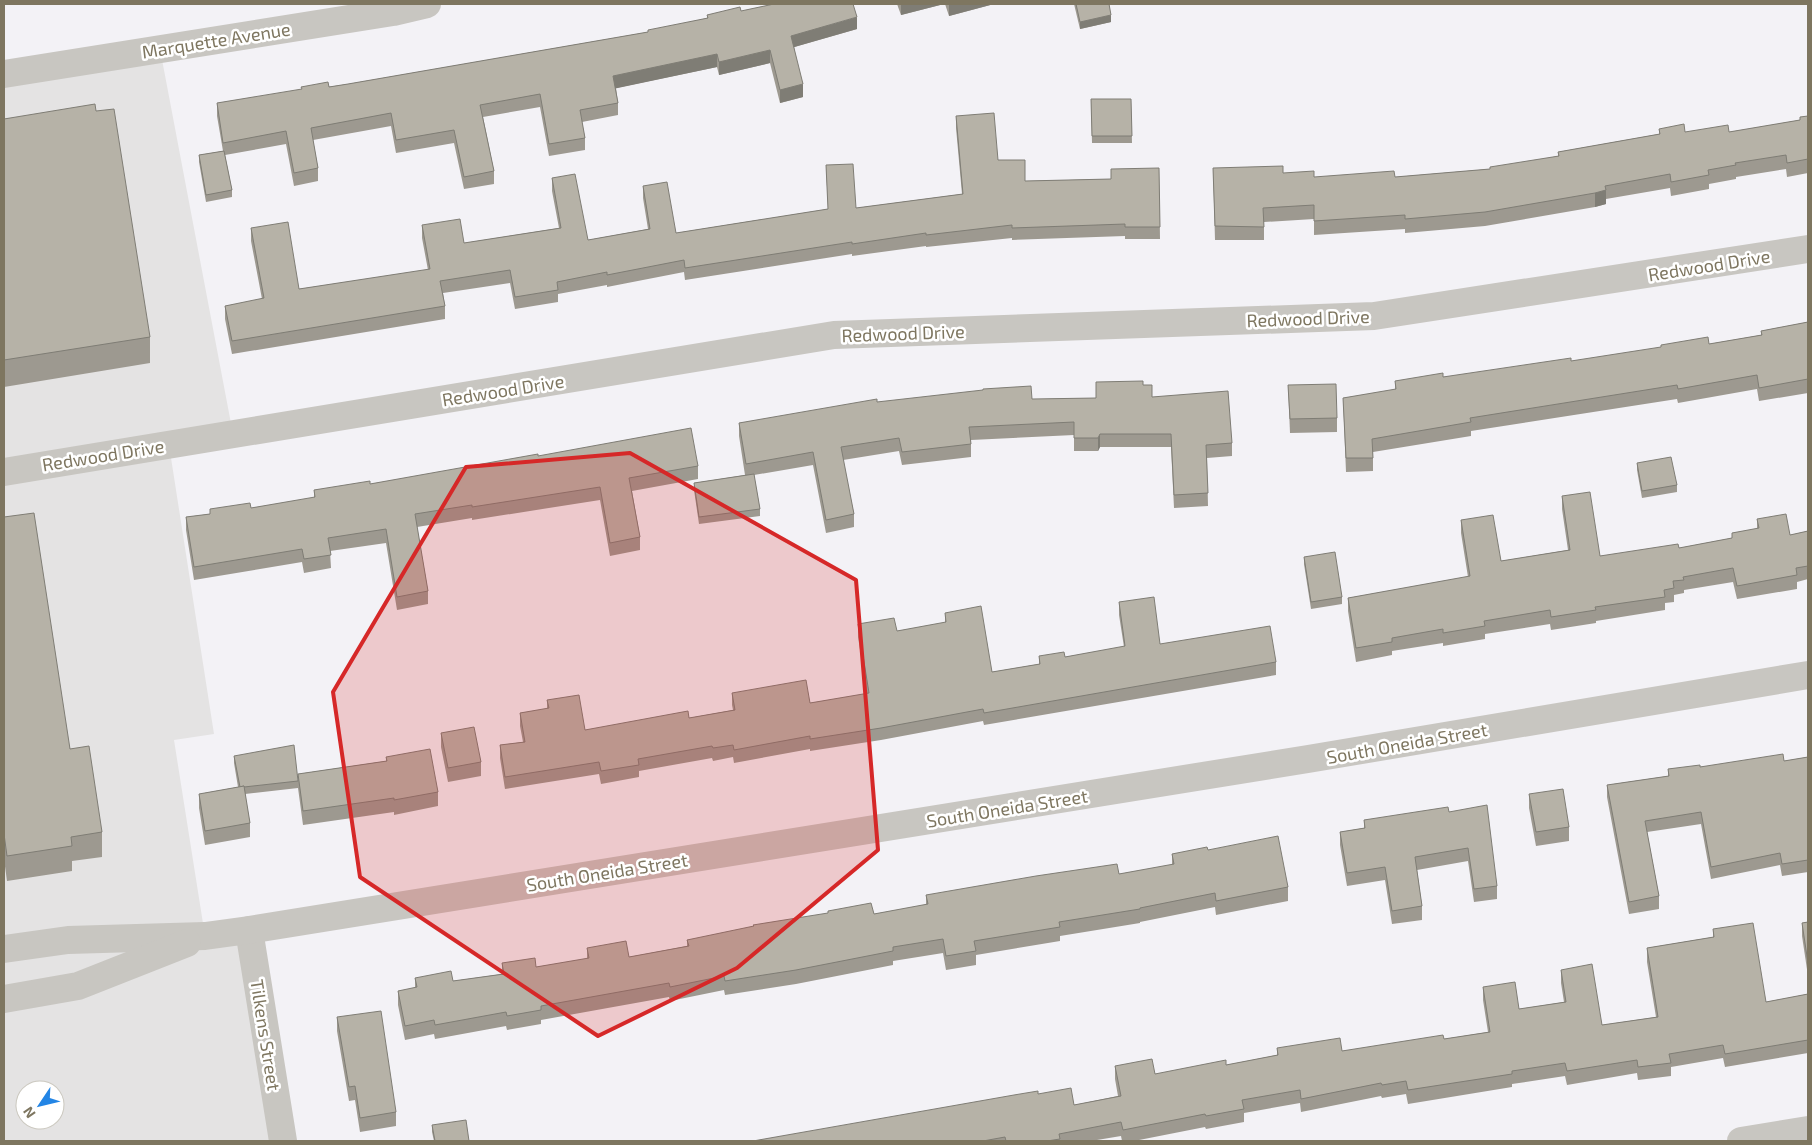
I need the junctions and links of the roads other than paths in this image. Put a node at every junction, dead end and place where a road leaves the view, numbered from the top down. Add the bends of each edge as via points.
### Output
1 (427, 4) edge
2 (4, 74) edge
3 (1808, 249) edge
4 (4, 472) edge
5 (1808, 675) edge
6 (249, 930) junction
7 (205, 936) junction
8 (4, 949) edge
9 (4, 999) edge
10 (1808, 1130) edge
11 (283, 1141) edge
12 (1741, 1141) edge

1 - 2 street, Marquette Avenue via 383,14
3 - 4 street, Redwood Drive via 1374,316 834,335
5 - 6 street, South Oneida Street via 1298,761
6 - 7 street, South Oneida Street
6 - 11 street, Tilkens Street
7 - 8 street, South Oneida Street via 68,940
7 - 9 street, South Oneida Street via 78,986
10 - 12 street

